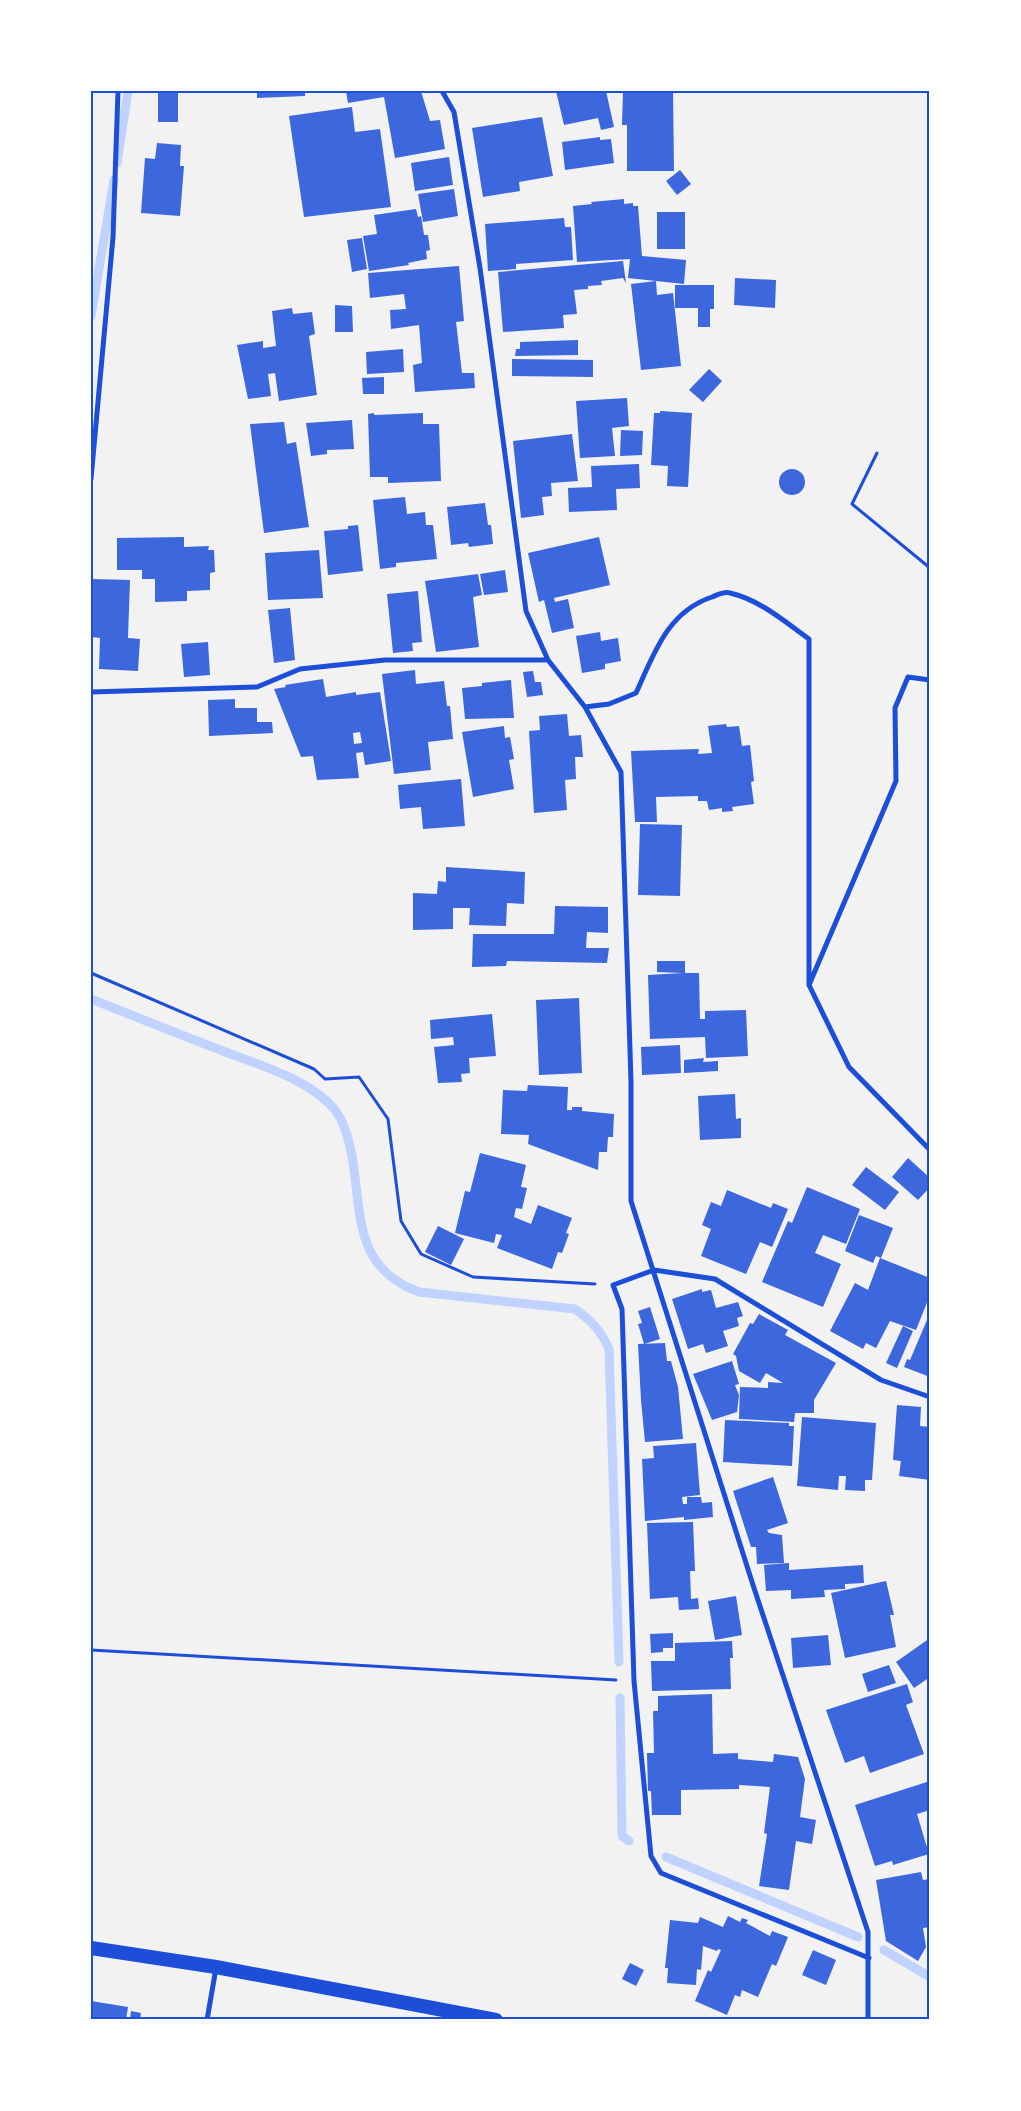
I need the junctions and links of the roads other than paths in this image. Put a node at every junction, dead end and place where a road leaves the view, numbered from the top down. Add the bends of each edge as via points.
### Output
1 (118, 91) edge
2 (442, 91) edge
3 (91, 479) edge
4 (548, 660) junction
5 (930, 680) edge
6 (91, 692) edge
7 (584, 707) junction
8 (809, 985) junction
9 (930, 1150) edge
10 (654, 1270) junction
11 (930, 1397) edge
12 (91, 1948) edge
13 (869, 1958) junction
14 (216, 1967) junction
15 (207, 2020) edge
16 (496, 2020) edge
17 (868, 2020) edge

1 - 3 street via 113,236
2 - 4 street via 454,112 478,258 526,611
4 - 6 street via 385,660 300,669 256,687
4 - 7 street
5 - 8 street via 908,677 894,708 896,781
7 - 8 street via 609,704 636,693 659,641 673,622 697,602 728,592 758,603 809,640
7 - 10 street via 621,772 631,1081 631,1201
8 - 9 street via 849,1067
10 - 11 street via 716,1280 881,1380
10 - 13 street via 753,1585 868,1932
10 - 13 street via 613,1285 622,1309 634,1681 652,1856 661,1873
12 - 14 highway
13 - 17 street
14 - 15 street
14 - 16 highway

